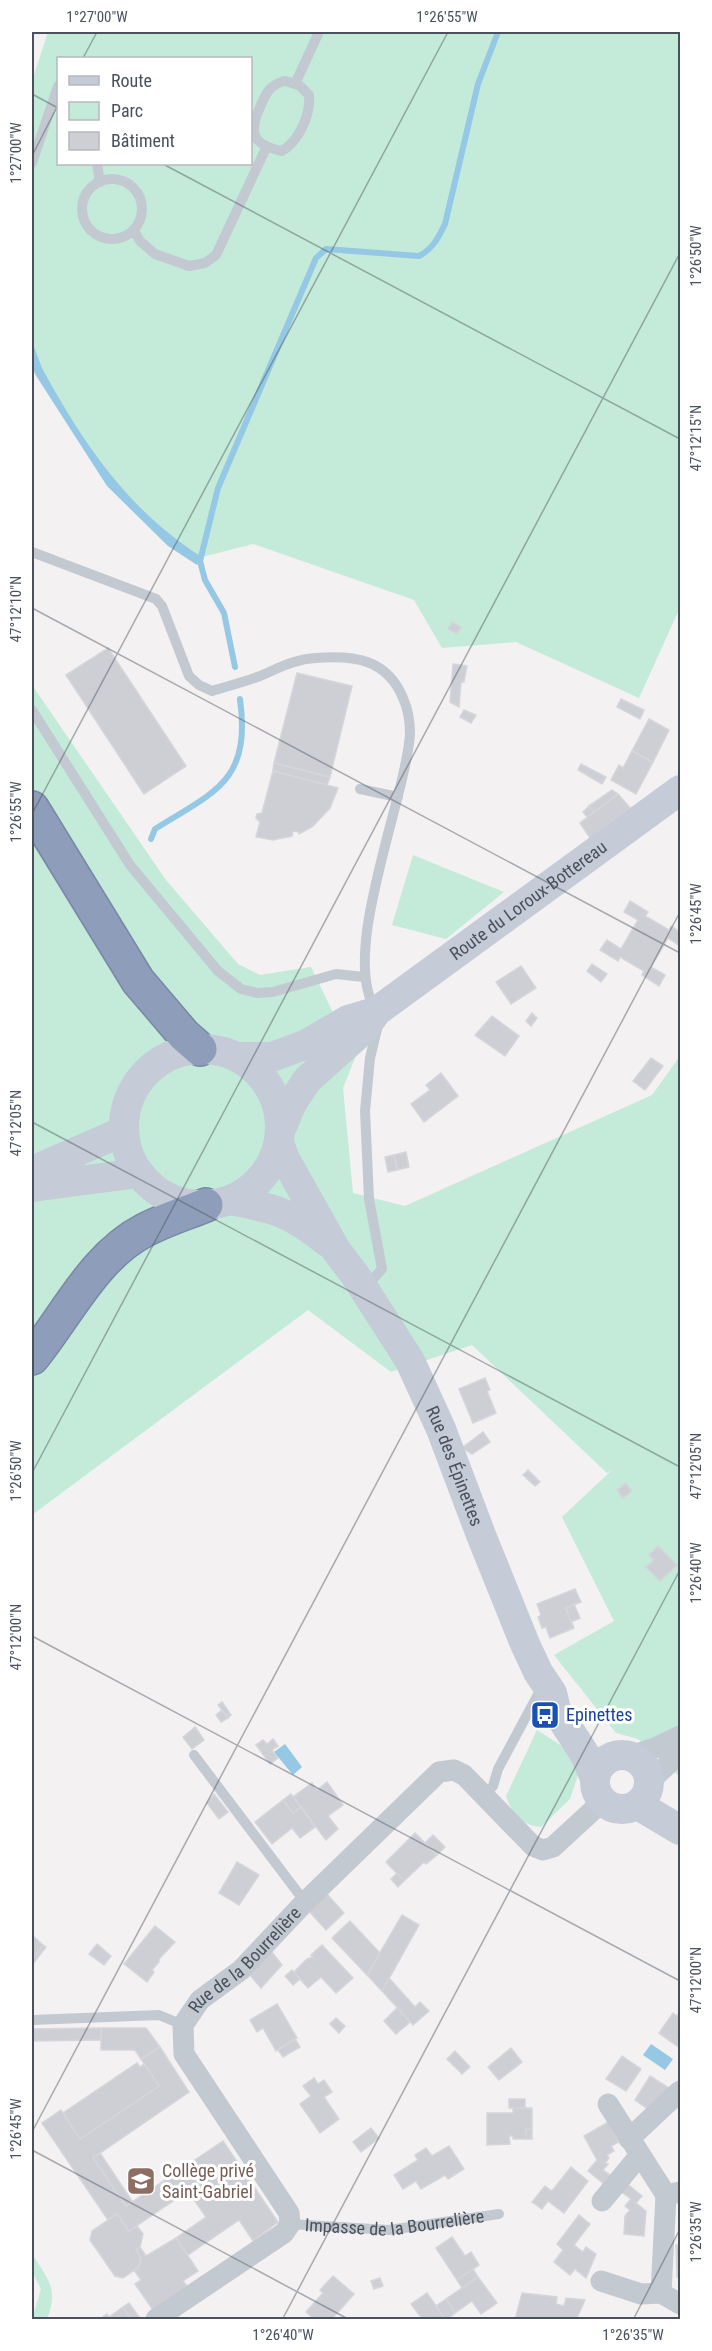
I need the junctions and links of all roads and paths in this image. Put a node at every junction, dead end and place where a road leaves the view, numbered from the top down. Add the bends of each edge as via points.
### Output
1 (319, 32) edge
2 (295, 84) junction
3 (57, 95) edge
4 (55, 112) edge
5 (266, 148) junction
6 (32, 163) edge
7 (97, 165) edge
8 (100, 182) junction
9 (134, 231) junction
10 (32, 552) edge
11 (32, 710) edge
12 (360, 789) dead end
13 (681, 790) edge
14 (398, 797) junction
15 (32, 808) edge
16 (364, 977) junction
17 (377, 1011) junction
18 (200, 1049) junction
19 (237, 1057) junction
20 (124, 1131) junction
21 (279, 1137) junction
22 (32, 1170) edge
23 (139, 1173) junction
24 (32, 1187) edge
25 (218, 1202) junction
26 (336, 1250) junction
27 (362, 1285) junction
28 (32, 1358) edge
29 (548, 1688) junction
30 (681, 1736) edge
31 (681, 1753) edge
32 (194, 1755) dead end
33 (626, 1755) junction
34 (599, 1790) junction
35 (646, 1790) junction
36 (484, 1796) junction
37 (681, 1809) edge
38 (681, 1830) edge
39 (305, 1902) junction
40 (32, 2020) edge
41 (183, 2025) junction
42 (681, 2091) edge
43 (608, 2103) dead end
44 (635, 2147) junction
45 (673, 2194) edge
46 (602, 2201) dead end
47 (499, 2214) dead end
48 (290, 2224) junction
49 (601, 2281) dead end
50 (661, 2293) junction
51 (681, 2304) edge
52 (156, 2319) edge

1 - 2 lane
2 - 5 lane via 274,84 267,92 252,127 255,137
2 - 5 lane via 309,95 310,107 292,145 282,151
3 - 4 lane
4 - 6 lane
5 - 9 lane via 216,255 205,263 189,266 155,254
7 - 8 lane
8 - 9 lane via 121,180 137,192 143,212
8 - 9 lane via 82,203 90,230 98,236 117,239
10 - 14 lane via 156,599 189,676 212,691 288,663 315,658 348,657 371,662 398,687 407,709 410,733
11 - 16 lane via 130,865 218,971 241,988 256,993 336,974
12 - 14 lane
13 - 17 main road, Route du Loroux-Bottereau
14 - 16 lane via 366,926
15 - 18 highway via 138,981
16 - 17 lane via 369,1000
17 - 19 main road, Route du Loroux-Bottereau via 348,1020 307,1044 272,1057
17 - 21 main road, Route du Loroux-Bottereau via 363,1030 306,1080
17 - 27 lane via 378,1029 370,1058 364,1111 369,1199 382,1269
18 - 19 main road
18 - 20 main road via 164,1059 147,1072 129,1100
19 - 21 main road via 268,1086 278,1109
20 - 22 main road
20 - 23 main road
21 - 25 main road via 276,1153 251,1188
21 - 26 main road, Rue des Épinettes via 285,1159
23 - 24 main road
23 - 25 main road via 166,1196 187,1203
25 - 26 main road, Rue des Épinettes via 286,1213
25 - 28 highway via 145,1230 119,1247 96,1271
26 - 27 main road, Rue des Épinettes
27 - 29 main road, Rue des Épinettes via 410,1361 441,1429 512,1612
29 - 33 main road, Rue des Épinettes via 590,1730
29 - 34 main road, Rue des Épinettes via 556,1710 584,1753
29 - 36 lane
30 - 33 street via 656,1748
31 - 35 street
32 - 39 lane
33 - 34 main road via 604,1761
33 - 35 main road via 644,1765
34 - 35 main road via 616,1809 623,1809
34 - 36 street, Rue de la Bourrelière via 553,1847 543,1850 532,1846
35 - 37 main road
35 - 38 main road
36 - 39 street, Rue de la Bourrelière via 464,1775 454,1770 439,1772
39 - 41 street, Rue de la Bourrelière via 241,1970 200,2000
40 - 41 lane via 159,2015
41 - 48 street, Rue de la Bourrelière via 184,2054 289,2213
42 - 44 street
43 - 44 street
44 - 45 street
44 - 46 street
45 - 50 street
47 - 48 lane, Impasse de la Bourrelière via 389,2230
48 - 52 street via 284,2233
49 - 50 street via 641,2294
50 - 51 street

